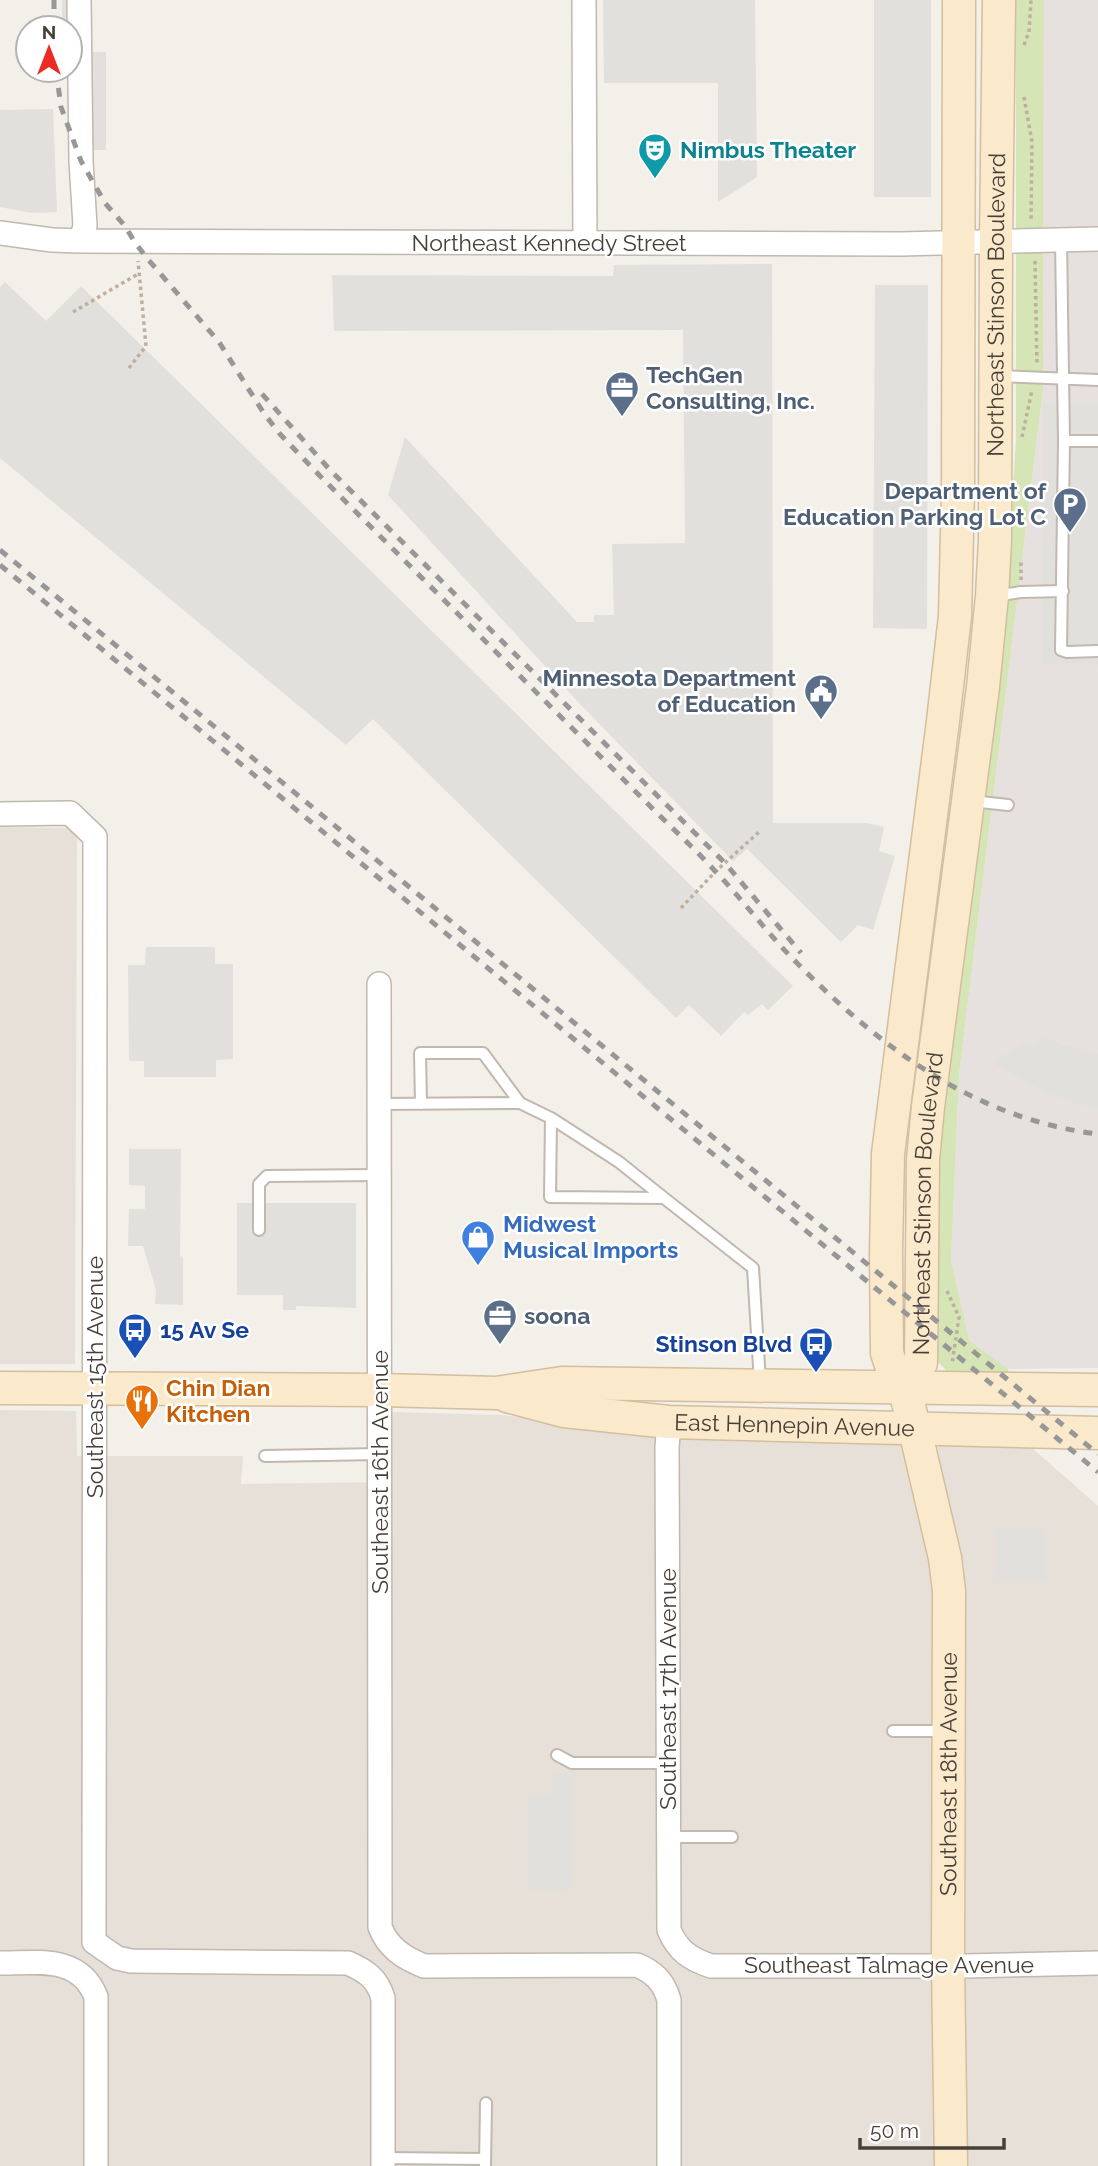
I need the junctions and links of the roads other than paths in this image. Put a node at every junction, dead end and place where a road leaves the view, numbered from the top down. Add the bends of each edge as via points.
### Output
1 (79, 0) edge
2 (584, 0) edge
3 (959, 0) edge
4 (999, 0) edge
5 (0, 233) edge
6 (1098, 239) edge
7 (1061, 240) junction
8 (81, 241) junction
9 (960, 241) junction
10 (996, 241) junction
11 (585, 243) junction
12 (996, 376) junction
13 (1064, 379) junction
14 (1098, 380) edge
15 (1064, 440) junction
16 (1098, 441) edge
17 (1063, 591) junction
18 (992, 596) junction
19 (1098, 651) edge
20 (968, 800) junction
21 (1008, 804) dead end
22 (0, 814) edge
23 (379, 984) dead end
24 (520, 1103) junction
25 (380, 1104) junction
26 (421, 1104) junction
27 (551, 1118) junction
28 (380, 1175) junction
29 (664, 1198) junction
30 (259, 1230) dead end
31 (761, 1385) junction
32 (904, 1387) junction
33 (0, 1388) edge
34 (96, 1389) junction
35 (380, 1390) junction
36 (1098, 1390) edge
37 (496, 1393) junction
38 (669, 1422) junction
39 (915, 1430) junction
40 (1098, 1433) edge
41 (380, 1454) junction
42 (265, 1456) dead end
43 (893, 1731) dead end
44 (949, 1731) junction
45 (557, 1755) dead end
46 (668, 1763) junction
47 (668, 1837) junction
48 (732, 1837) dead end
49 (683, 1952) joint
50 (0, 1963) edge
51 (1098, 1964) edge
52 (948, 1966) junction
53 (486, 2103) dead end
54 (383, 2162) edge
55 (485, 2163) edge
56 (96, 2166) edge
57 (669, 2166) edge
58 (951, 2166) edge

1 - 8 street via 85,226
2 - 11 street
3 - 9 main road, Northeast Stinson Boulevard
4 - 10 main road, Northeast Stinson Boulevard
5 - 8 street, Northeast Kennedy Street
6 - 7 street, Northeast Kennedy Street
7 - 10 street, Northeast Kennedy Street
7 - 13 lane
8 - 11 street, Northeast Kennedy Street
9 - 10 street, Northeast Kennedy Street
9 - 11 street, Northeast Kennedy Street
9 - 32 main road, Northeast Stinson Boulevard via 955,616 888,1154 887,1353
10 - 12 main road, Northeast Stinson Boulevard
12 - 13 lane
12 - 18 main road, Northeast Stinson Boulevard
13 - 14 lane
13 - 15 lane
15 - 16 lane
15 - 17 lane
17 - 18 lane
17 - 19 lane via 1061,650
18 - 20 main road, Northeast Stinson Boulevard
20 - 21 lane
20 - 32 main road, Northeast Stinson Boulevard via 923,1159 921,1363
22 - 34 street, Southeast 15th Avenue via 71,813 95,836
23 - 25 street, Southeast 16th Avenue
24 - 26 lane
24 - 26 lane via 483,1053 433,1053 420,1054
24 - 27 lane
25 - 26 lane
25 - 28 street, Southeast 16th Avenue
27 - 29 lane via 620,1162
27 - 29 lane via 550,1197
28 - 30 lane via 267,1175 259,1184
28 - 35 street, Southeast 16th Avenue
29 - 31 lane via 753,1268
31 - 32 main road, East Hennepin Avenue
31 - 37 main road, East Hennepin Avenue via 562,1382
32 - 36 main road, East Hennepin Avenue
32 - 39 main road, Southeast 18th Avenue
33 - 34 main road, East Hennepin Avenue
34 - 35 main road, East Hennepin Avenue
34 - 54 street, Southeast 15th Avenue via 94,1942 117,1958 131,1961 348,1964 372,1976 383,1998
35 - 37 main road, East Hennepin Avenue
35 - 41 street, Southeast 16th Avenue
37 - 38 main road, East Hennepin Avenue via 564,1411
38 - 39 main road, East Hennepin Avenue
38 - 46 street, Southeast 17th Avenue
39 - 40 main road, East Hennepin Avenue
39 - 44 main road, Southeast 18th Avenue via 949,1591
41 - 42 lane
41 - 57 street, Southeast 16th Avenue via 380,1927 385,1940 399,1954 424,1966 637,1965 647,1969 666,1988 669,2000
43 - 44 lane
44 - 52 main road, Southeast 18th Avenue
45 - 46 lane via 572,1763
46 - 47 street, Southeast 17th Avenue
47 - 48 lane
47 - 49 street, Southeast 17th Avenue via 669,1930
49 - 52 street, Southeast Talmage Avenue via 711,1966
50 - 56 street via 57,1963 92,1986 96,1997
51 - 52 street, Southeast Talmage Avenue
52 - 58 main road, Southeast 18th Avenue
53 - 55 lane
54 - 55 lane

